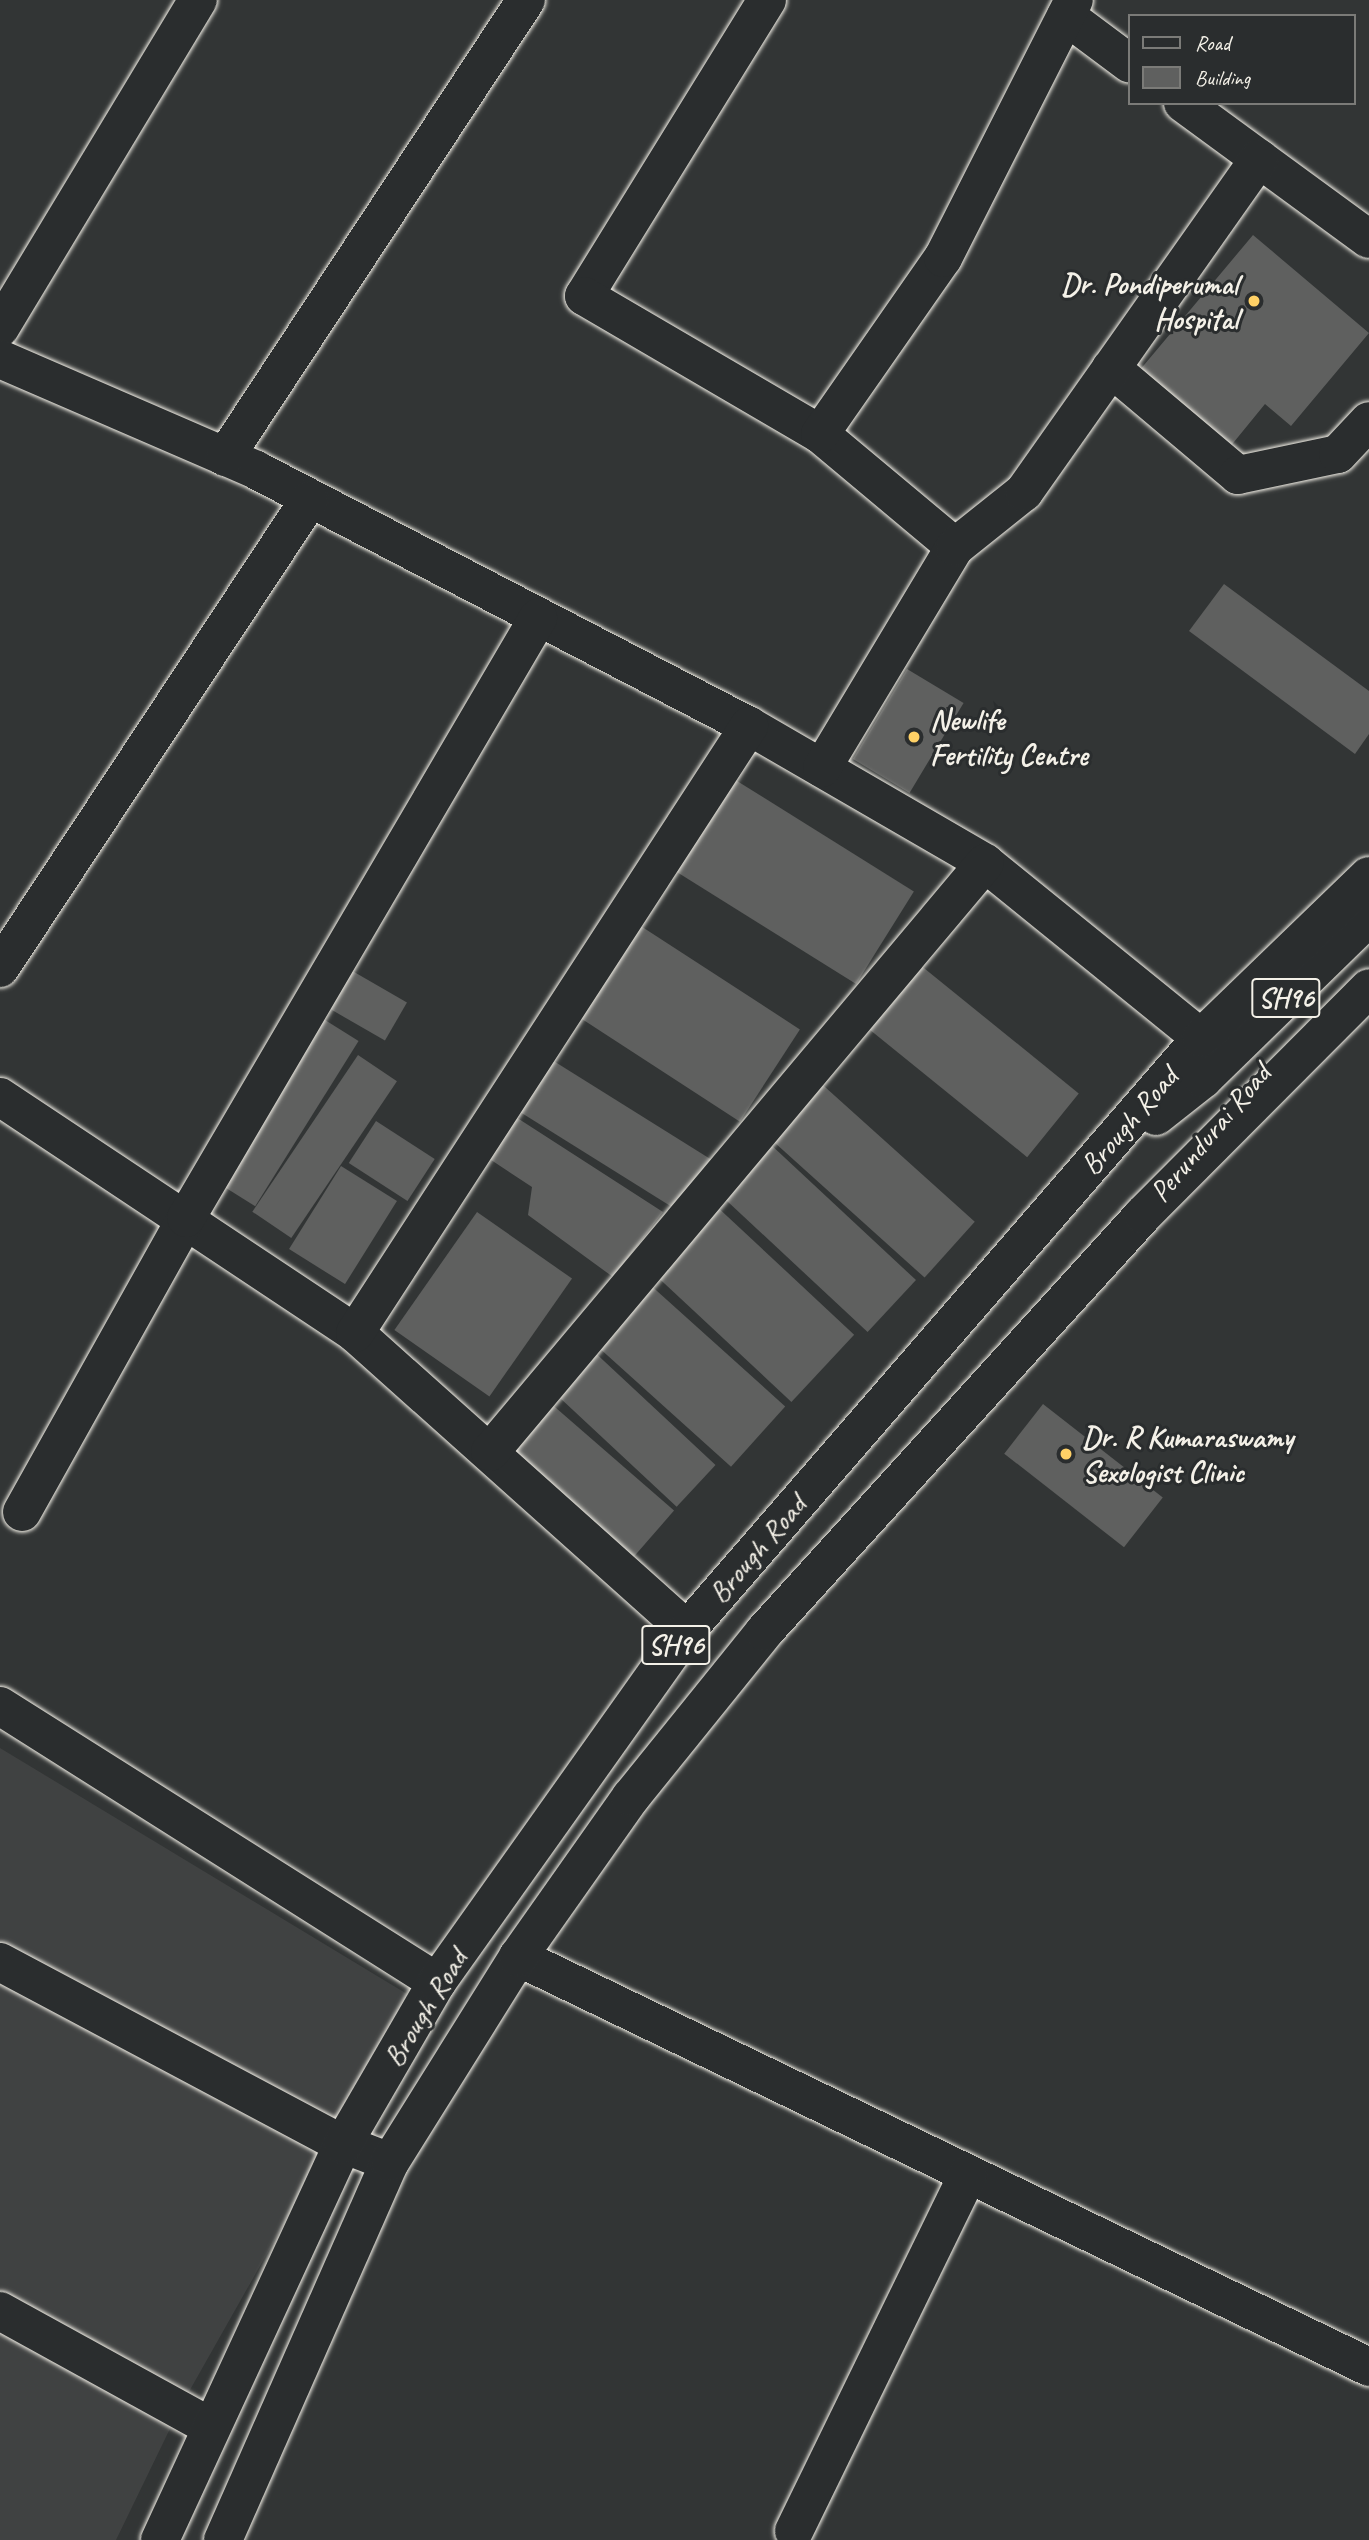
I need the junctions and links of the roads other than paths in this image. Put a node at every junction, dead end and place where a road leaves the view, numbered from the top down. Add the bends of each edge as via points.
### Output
1 (198, 0) edge
2 (526, 0) edge
3 (767, 0) edge
4 (1070, 8) edge
5 (1128, 62) edge
6 (1186, 105) edge
7 (1259, 159) junction
8 (1369, 239) edge
9 (0, 328) edge
10 (0, 359) edge
11 (1111, 368) junction
12 (1369, 421) edge
13 (820, 434) junction
14 (225, 457) junction
15 (309, 500) junction
16 (955, 547) junction
17 (538, 618) junction
18 (749, 726) junction
19 (822, 768) junction
20 (985, 863) junction
21 (1369, 876) edge
22 (1369, 917) edge
23 (1369, 964) edge
24 (0, 968) edge
25 (1369, 988) edge
26 (1201, 1038) junction
27 (1216, 1090) junction
28 (0, 1097) edge
29 (1078, 1180) junction
30 (1143, 1215) junction
31 (186, 1218) junction
32 (355, 1333) junction
33 (491, 1452) junction
34 (22, 1512) dead end
35 (687, 1630) junction
36 (0, 1706) edge
37 (518, 1957) junction
38 (0, 1962) edge
39 (437, 1982) junction
40 (342, 2144) junction
41 (390, 2162) junction
42 (968, 2174) junction
43 (0, 2311) edge
44 (1369, 2367) edge
45 (209, 2426) junction
46 (794, 2531) dead end
47 (160, 2540) edge
48 (223, 2540) edge

1 - 9 street
2 - 14 street
3 - 13 street via 584,296
4 - 5 street
4 - 13 street via 943,258
6 - 7 street
7 - 8 street
7 - 11 street
10 - 14 street
11 - 12 street via 1238,475 1338,454
11 - 16 street via 1024,492
13 - 16 street
14 - 15 street
15 - 17 street
15 - 24 street
16 - 19 street
17 - 18 street
17 - 31 street
18 - 19 street
18 - 32 street
19 - 20 street
20 - 26 street
20 - 33 street
21 - 26 street, Brough Road / SH96
22 - 27 street, Perundurai Road / SH96
23 - 27 street, Perundurai Road / SH96
25 - 30 street, Brough Road / SH96
26 - 29 street, Brough Road / SH96
27 - 29 street, Perundurai Road / SH96
27 - 30 street, Perundurai Road / SH96
28 - 31 street
29 - 35 street, Brough Road / SH96
30 - 37 street, Brough Road / SH96 via 764,1632 631,1797
31 - 32 street
31 - 34 street
32 - 33 street
33 - 35 street
35 - 39 street, Brough Road / SH96
36 - 39 street
37 - 41 street, Brough Road / SH96
37 - 42 street
38 - 40 street
39 - 40 street, Brough Road / SH96
40 - 41 street
40 - 45 street, Brough Road / SH96
41 - 48 street, Brough Road / SH96
42 - 44 street
42 - 46 street
43 - 45 street
45 - 47 street, Brough Road / SH96

